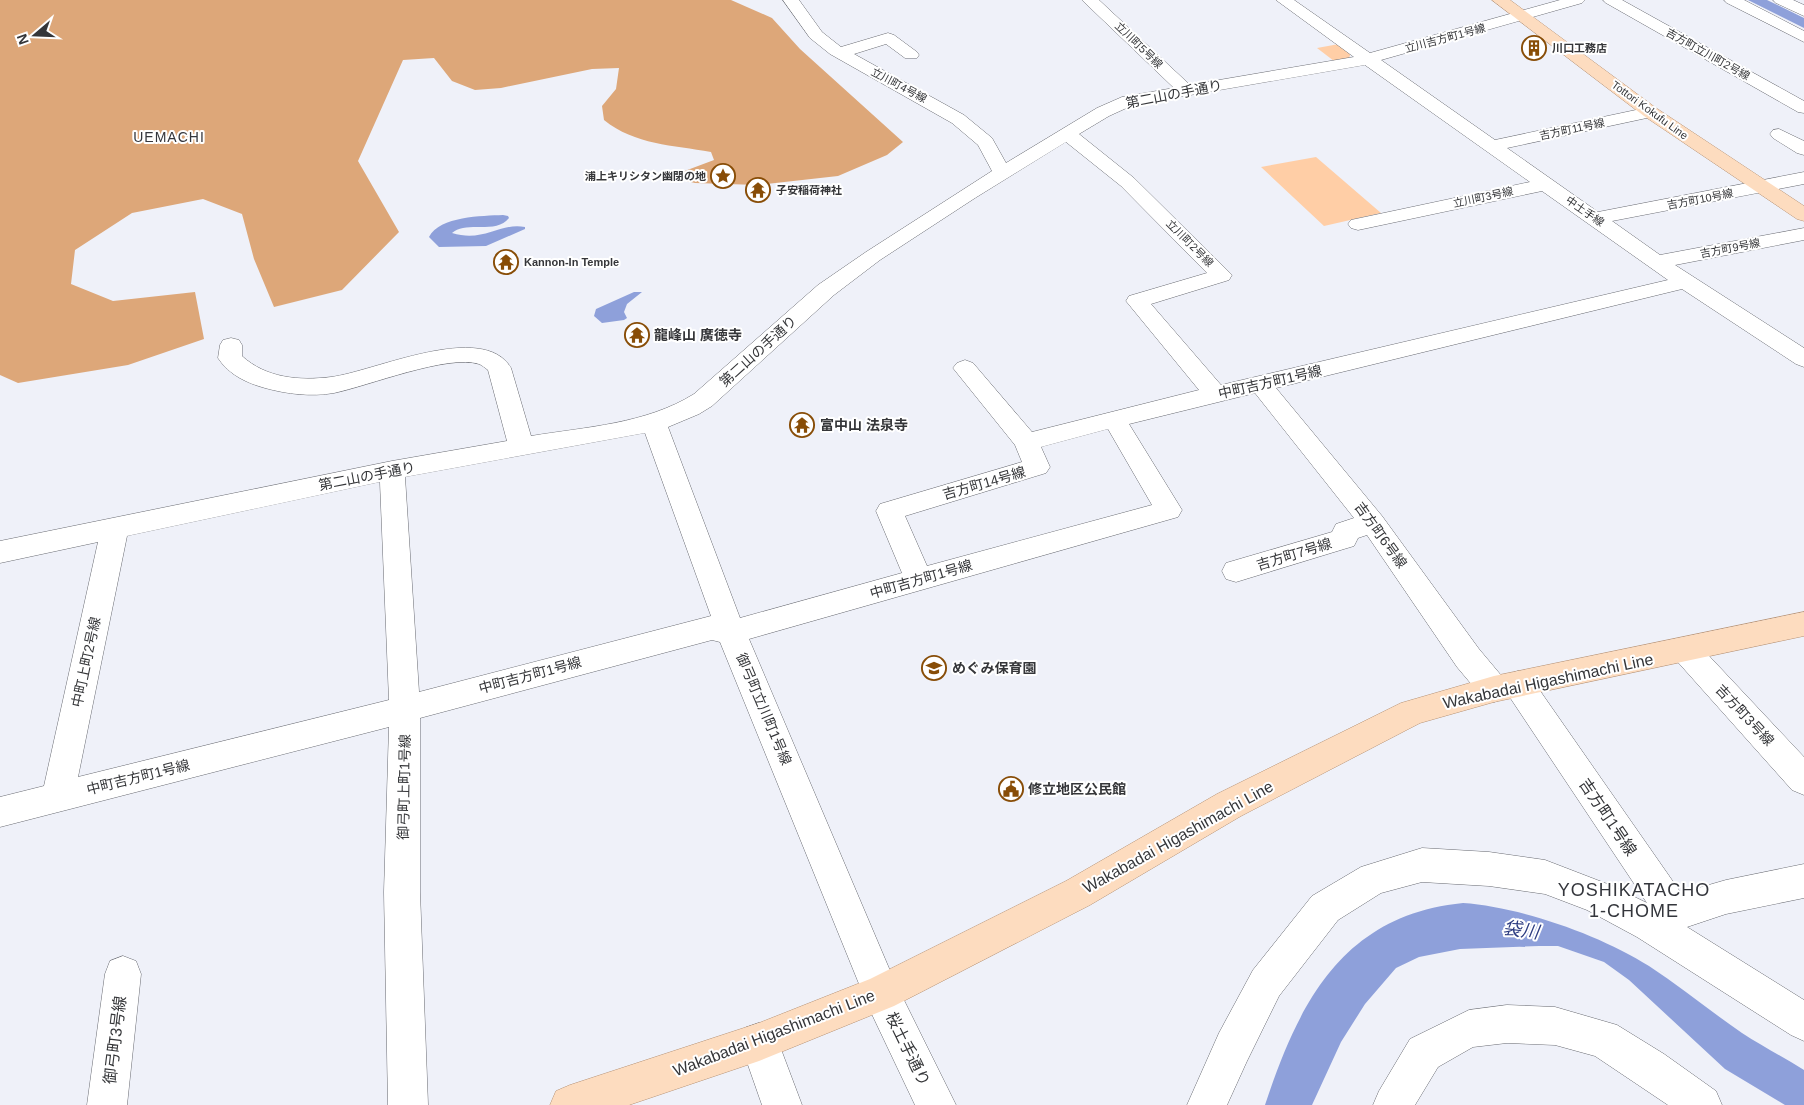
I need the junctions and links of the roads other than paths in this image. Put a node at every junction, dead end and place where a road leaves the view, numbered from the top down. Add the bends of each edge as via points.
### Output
1 (791, 0) edge
2 (1090, 0) edge
3 (1284, 0) edge
4 (1500, 0) edge
5 (1577, 0) edge
6 (1611, 0) edge
7 (1732, 0) edge
8 (1781, 0) edge
9 (1804, 11) edge
10 (1522, 16) junction
11 (1804, 37) edge
12 (840, 53) junction
13 (911, 56) dead end
14 (1368, 59) junction
15 (1187, 91) junction
16 (1804, 108) edge
17 (1650, 112) junction
18 (1066, 134) junction
19 (1779, 134) dead end
20 (1493, 146) junction
21 (1804, 149) edge
22 (1003, 173) junction
23 (1804, 178) edge
24 (1546, 184) junction
25 (1761, 187) junction
26 (1804, 215) edge
27 (1596, 218) junction
28 (1358, 224) dead end
29 (1804, 234) edge
30 (1657, 262) junction
31 (1685, 282) junction
32 (231, 344) dead end
33 (1804, 359) edge
34 (966, 368) dead end
35 (1261, 385) junction
36 (1216, 395) junction
37 (1114, 419) junction
38 (654, 422) junction
39 (1026, 442) junction
40 (521, 447) junction
41 (392, 470) junction
42 (1373, 523) junction
43 (114, 528) junction
44 (0, 552) edge
45 (1236, 572) dead end
46 (919, 580) junction
47 (1804, 624) edge
48 (731, 632) junction
49 (1686, 650) junction
50 (1506, 687) junction
51 (405, 709) junction
52 (1804, 780) edge
53 (58, 797) junction
54 (0, 812) edge
55 (1804, 881) edge
56 (1662, 918) junction
57 (123, 974) dead end
58 (881, 993) junction
59 (1804, 1022) edge
60 (759, 1042) junction
61 (107, 1105) edge
62 (408, 1105) edge
63 (570, 1105) edge
64 (782, 1105) edge
65 (936, 1105) edge
66 (1207, 1105) edge
67 (1393, 1105) edge
68 (1702, 1105) edge

1 - 12 street, 立川町4号線 via 816,35
2 - 15 street, 立川町5号線
3 - 14 street
4 - 10 main road, Tottori Kokufu Line
5 - 10 street, 立川吉方町1号線
6 - 16 street, 吉方町立川町2号線
7 - 11 street
8 - 9 street
10 - 14 street, 立川吉方町1号線
10 - 17 main road, Tottori Kokufu Line
12 - 13 street via 888,38
12 - 22 street, 立川町4号線 via 958,119 985,142
14 - 15 street, 第二山の手通り
14 - 20 street, 中土手線
15 - 18 street, 第二山の手通り via 1128,100
17 - 20 street, 吉方町11号線
17 - 25 main road, Tottori Kokufu Line
18 - 22 street, 第二山の手通り
18 - 36 street, 立川町2号線 via 1146,200 1221,275 1138,300
19 - 21 street
20 - 24 street, 中土手線
22 - 38 street, 第二山の手通り via 826,290 703,400
23 - 25 street, 吉方町10号線
24 - 27 street, 中土手線
24 - 28 street, 立川町3号線
25 - 26 main road, Tottori Kokufu Line
25 - 27 street, 吉方町10号線
27 - 30 street, 中土手線
29 - 30 street, 吉方町9号線
30 - 31 street, 中土手線
31 - 33 street, 中土手線
31 - 35 street, 中町吉方町1号線
32 - 40 street via 230,358 237,366 253,377 276,384 334,385 428,359 473,356 490,359 498,366
34 - 39 street
35 - 36 street, 中町吉方町1号線
35 - 42 street, 吉方町6号線
36 - 37 street, 中町吉方町1号線
37 - 39 street
37 - 46 street, 中町吉方町1号線 via 1169,510
38 - 40 street, 第二山の手通り
38 - 48 street, 御弓町立川町1号線
39 - 46 street, 吉方町14号線 via 1037,467 889,511
40 - 41 street, 第二山の手通り
41 - 43 street, 第二山の手通り
41 - 51 street, 御弓町上町1号線
42 - 45 street, 吉方町7号線 via 1346,531 1344,539
42 - 50 street, 吉方町6号線 via 1468,658
43 - 44 street, 第二山の手通り
43 - 53 street, 中町上町2号線
46 - 48 street, 中町吉方町1号線
47 - 49 main road, Wakabadai Higashimachi Line
48 - 51 street, 中町吉方町1号線 via 712,628
48 - 58 street, 御弓町立川町1号線
49 - 50 main road, Wakabadai Higashimachi Line
49 - 52 street, 吉方町3号線
50 - 56 street, 吉方町1号線
50 - 58 main road, Wakabadai Higashimachi Line via 1412,712 1229,805 1078,893
51 - 53 street, 中町吉方町1号線
51 - 62 street, 御弓町上町1号線 via 402,892
53 - 54 street, 中町吉方町1号線
55 - 56 street via 1726,897
56 - 59 street
56 - 66 street via 1545,877 1489,869 1422,864 1373,879 1325,908 1266,983
57 - 61 street, 御弓町3号線
58 - 60 main road, Wakabadai Higashimachi Line
58 - 65 street, 桜土手通り
60 - 63 main road, Wakabadai Higashimachi Line
60 - 64 street
67 - 68 street via 1424,1053 1470,1029 1507,1024 1555,1026 1603,1039

